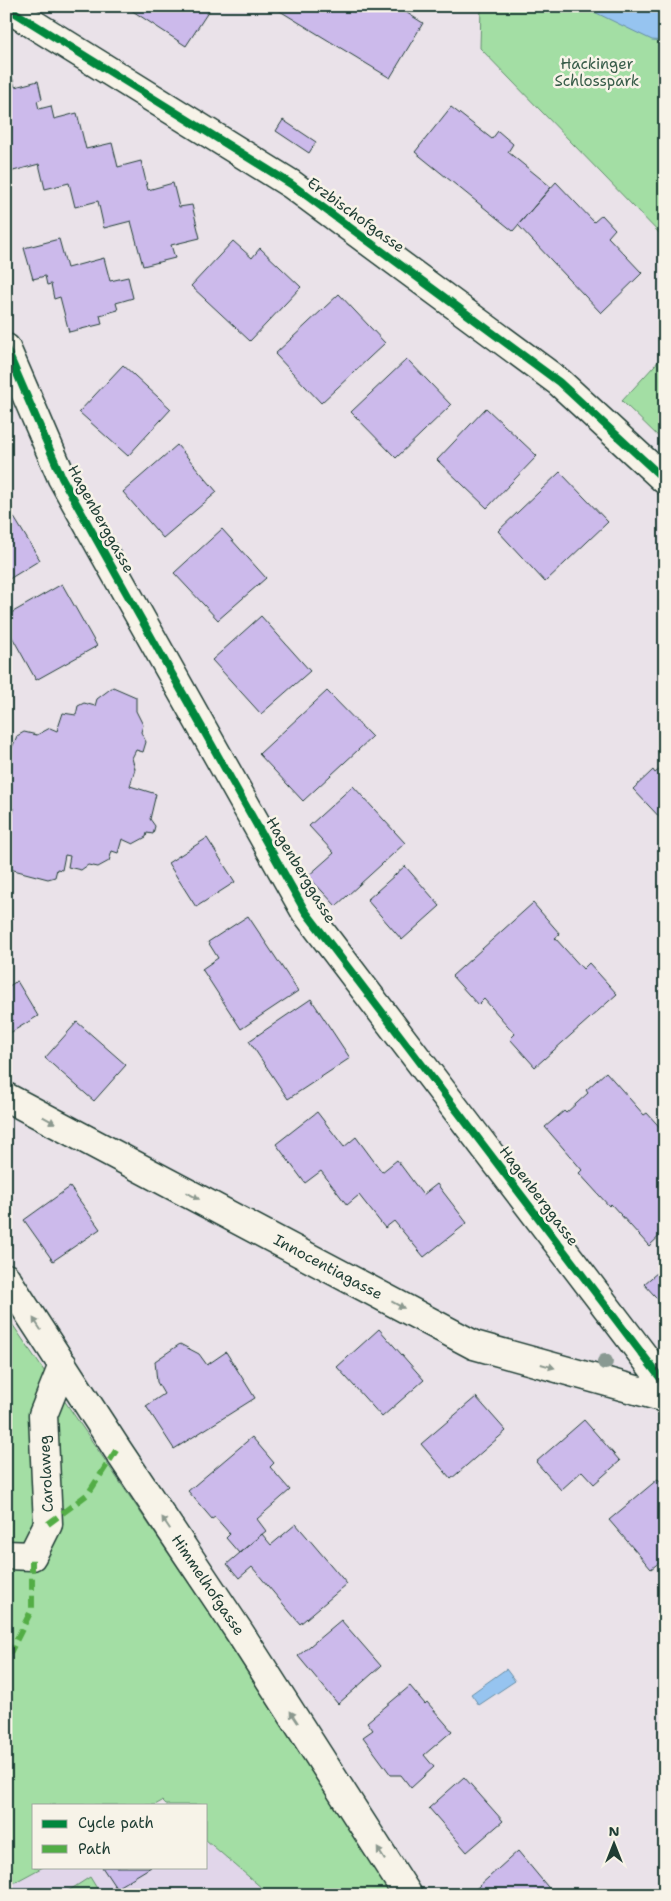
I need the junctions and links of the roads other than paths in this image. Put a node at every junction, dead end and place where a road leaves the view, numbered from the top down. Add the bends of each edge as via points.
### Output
1 (6, 6) edge
2 (6, 348) edge
3 (665, 480) edge
4 (6, 1097) edge
5 (6, 1278) edge
6 (63, 1365) junction
7 (665, 1384) edge
8 (665, 1398) edge
9 (6, 1555) edge
10 (408, 1895) edge

1 - 3 street, Erzbischofgasse via 291,184 559,382
2 - 7 street, Hagenberggasse via 62,478 305,911
4 -> 8 street, Innocentiagasse via 474,1345
6 -> 5 street, Himmelhofgasse
6 - 9 street, Carolaweg via 43,1415 48,1524 32,1556
10 -> 6 street, Himmelhofgasse

